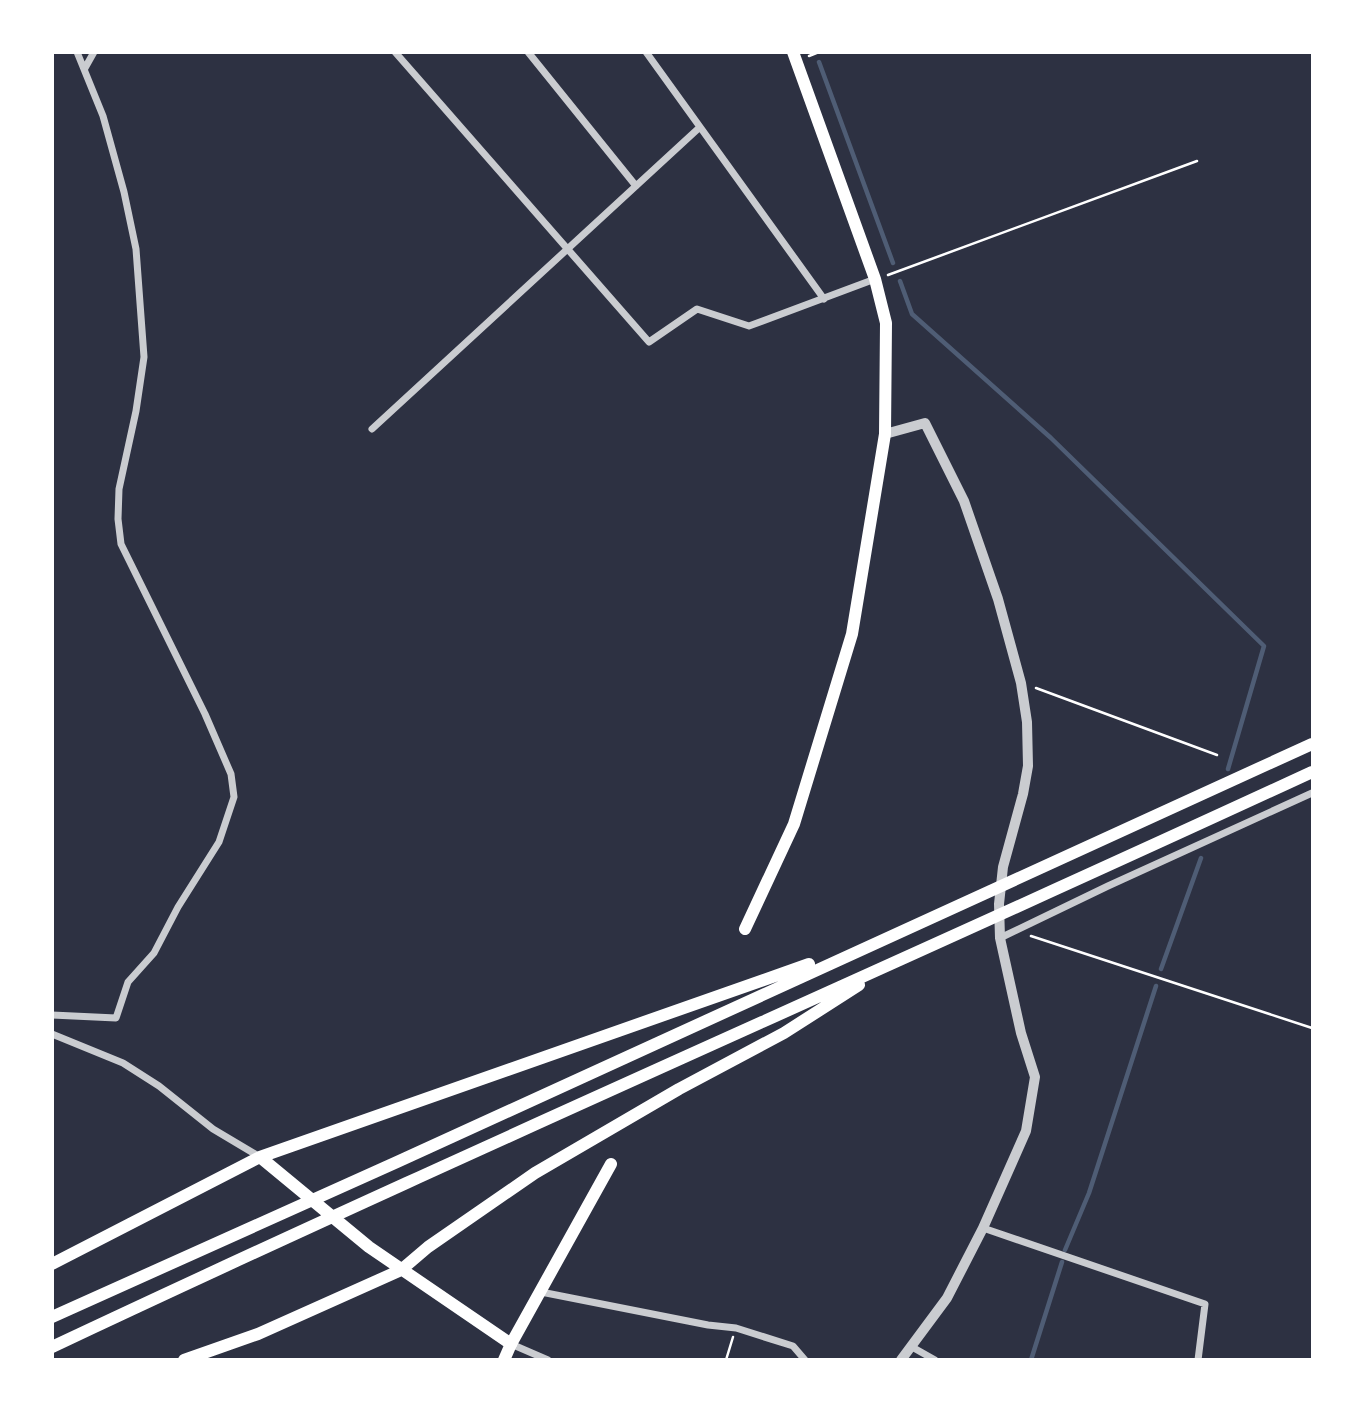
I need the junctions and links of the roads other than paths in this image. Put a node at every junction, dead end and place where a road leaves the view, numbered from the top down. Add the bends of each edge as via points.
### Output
1 (77, 52) edge
2 (94, 52) edge
3 (395, 52) edge
4 (528, 52) edge
5 (646, 52) edge
6 (793, 52) edge
7 (85, 68) junction
8 (700, 127) junction
9 (636, 186) junction
10 (566, 249) junction
11 (875, 279) junction
12 (824, 299) junction
13 (372, 429) dead end
14 (886, 434) junction
15 (1312, 744) edge
16 (1312, 772) edge
17 (1312, 793) edge
18 (745, 929) dead end
19 (887, 937) junction
20 (1000, 938) junction
21 (894, 962) junction
22 (52, 1015) edge
23 (52, 1034) edge
24 (260, 1157) junction
25 (611, 1164) dead end
26 (983, 1228) junction
27 (52, 1264) edge
28 (401, 1270) junction
29 (541, 1292) junction
30 (52, 1317) edge
31 (511, 1344) junction
32 (52, 1347) edge
33 (912, 1347) junction
34 (184, 1360) edge
35 (505, 1360) edge
36 (548, 1360) edge
37 (805, 1360) edge
38 (901, 1360) edge
39 (934, 1360) edge
40 (1198, 1360) edge

1 - 7 street
2 - 7 street
3 - 10 street
4 - 9 street
5 - 8 street
6 - 11 main road
7 - 22 street via 103,116 136,249 144,357 119,489 121,544 205,714 231,774 234,797 219,842 154,953 128,982 116,1018
8 - 9 street
8 - 12 street
9 - 10 street
10 - 12 street via 649,342 697,309 749,326
10 - 13 street
11 - 12 street
11 - 14 main road via 886,323
14 - 18 main road via 852,634 794,824
14 - 20 street via 925,422 964,501 1021,683 1028,766 1003,867
15 - 19 main road
16 - 21 main road
17 - 20 street
19 - 24 main road
19 - 30 main road
20 - 26 street via 1035,1077 1026,1131
21 - 28 main road via 784,1033 535,1173
21 - 32 main road
23 - 24 street via 123,1063 213,1129
24 - 27 main road
24 - 28 main road
25 - 29 main road
26 - 33 street via 947,1298
26 - 40 street via 1205,1304
28 - 31 main road
28 - 34 main road via 258,1334
29 - 31 main road
29 - 37 street via 736,1328 793,1346
31 - 35 main road
31 - 36 street
33 - 38 street
33 - 39 street

